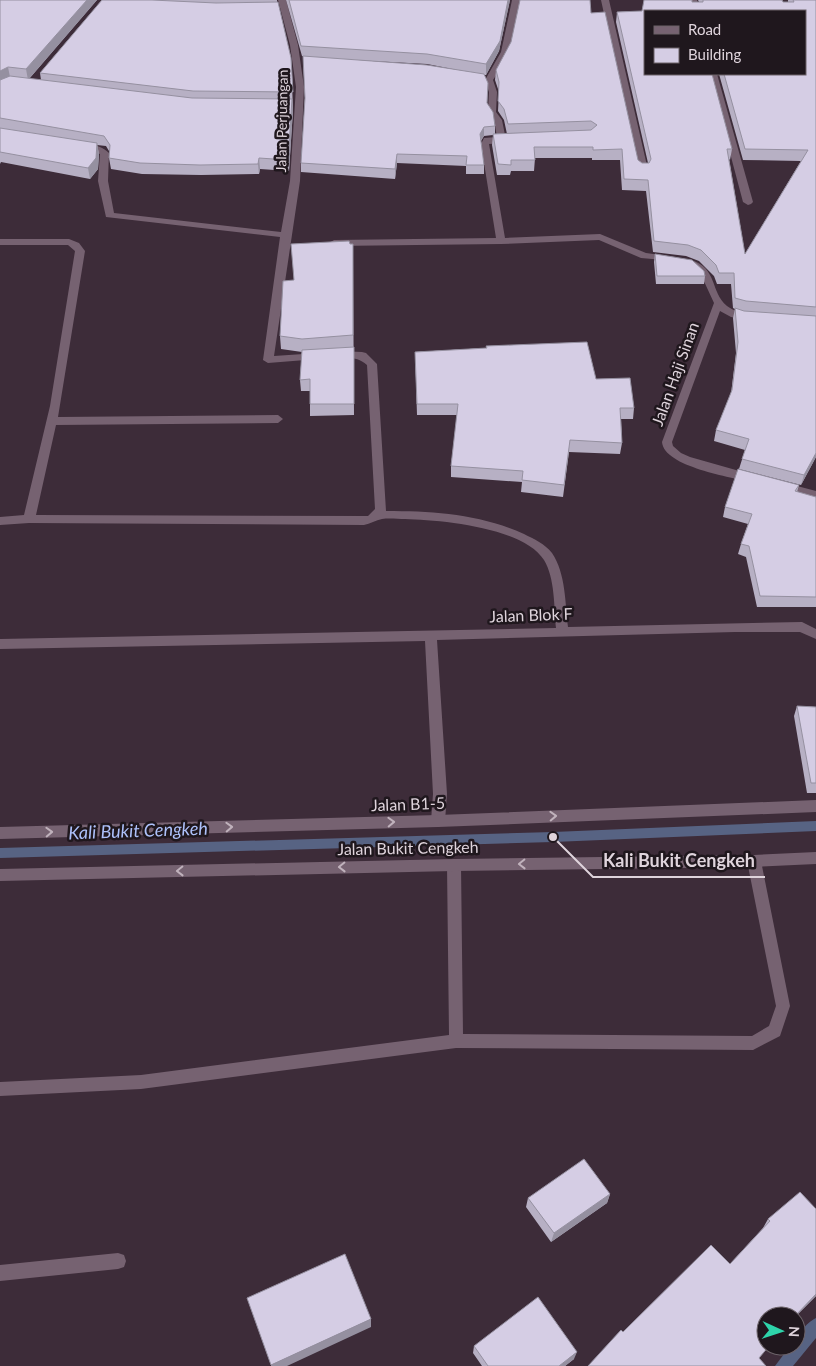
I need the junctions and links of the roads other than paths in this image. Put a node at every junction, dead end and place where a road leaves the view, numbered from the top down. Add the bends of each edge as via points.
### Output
1 (516, 0) edge
2 (605, 0) edge
3 (280, 4) edge
4 (296, 60) junction
5 (306, 61) edge
6 (713, 75) edge
7 (74, 146) edge
8 (643, 170) edge
9 (748, 202) dead end
10 (288, 241) junction
11 (501, 241) junction
12 (0, 242) edge
13 (322, 244) edge
14 (718, 304) junction
15 (759, 319) edge
16 (278, 419) dead end
17 (51, 421) junction
18 (816, 495) edge
19 (378, 516) junction
20 (28, 519) junction
21 (0, 521) edge
22 (562, 631) junction
23 (816, 634) edge
24 (431, 636) junction
25 (0, 644) edge
26 (816, 806) edge
27 (438, 821) junction
28 (0, 833) edge
29 (816, 858) edge
30 (754, 861) junction
31 (454, 865) junction
32 (0, 875) edge
33 (456, 1041) junction
34 (0, 1089) edge
35 (118, 1262) dead end
36 (0, 1272) edge

1 - 11 street via 508,48 500,66 486,80 493,92 492,112 506,140 487,140 484,144
2 - 8 street
3 - 4 street, Jalan Perjuangan
4 - 5 street
4 - 10 street, Jalan Perjuangan via 300,88 294,105 295,181
6 - 9 street
7 - 10 street via 105,152 103,181 109,215
10 - 19 street, Jalan Perjuangan via 268,360 351,353 369,359 372,364 381,509
11 - 13 street
11 - 14 street via 600,237 644,256 686,261 702,269 708,277
12 - 17 street via 69,242 80,251
14 - 15 street via 728,312
14 - 18 street, Jalan Haji Sinan via 667,447 671,453 687,460
16 - 17 street
17 - 20 street
19 - 20 street via 364,521
19 - 22 street via 458,518 508,530 538,547 553,568
20 - 21 street
22 - 23 street, Jalan Blok F via 802,627
22 - 24 street, Jalan Blok F
24 - 25 street, Jalan Blok F
24 - 27 street via 440,794
27 -> 26 street, Jalan B1-5
28 -> 27 street, Jalan B1-5
29 - 30 street, Jalan Bukit Cengkeh
30 -> 31 street, Jalan Bukit Cengkeh
30 - 33 street via 783,1006 775,1031 753,1043
31 -> 32 street, Jalan Bukit Cengkeh
31 - 33 street
33 - 34 street via 141,1082
35 - 36 street

